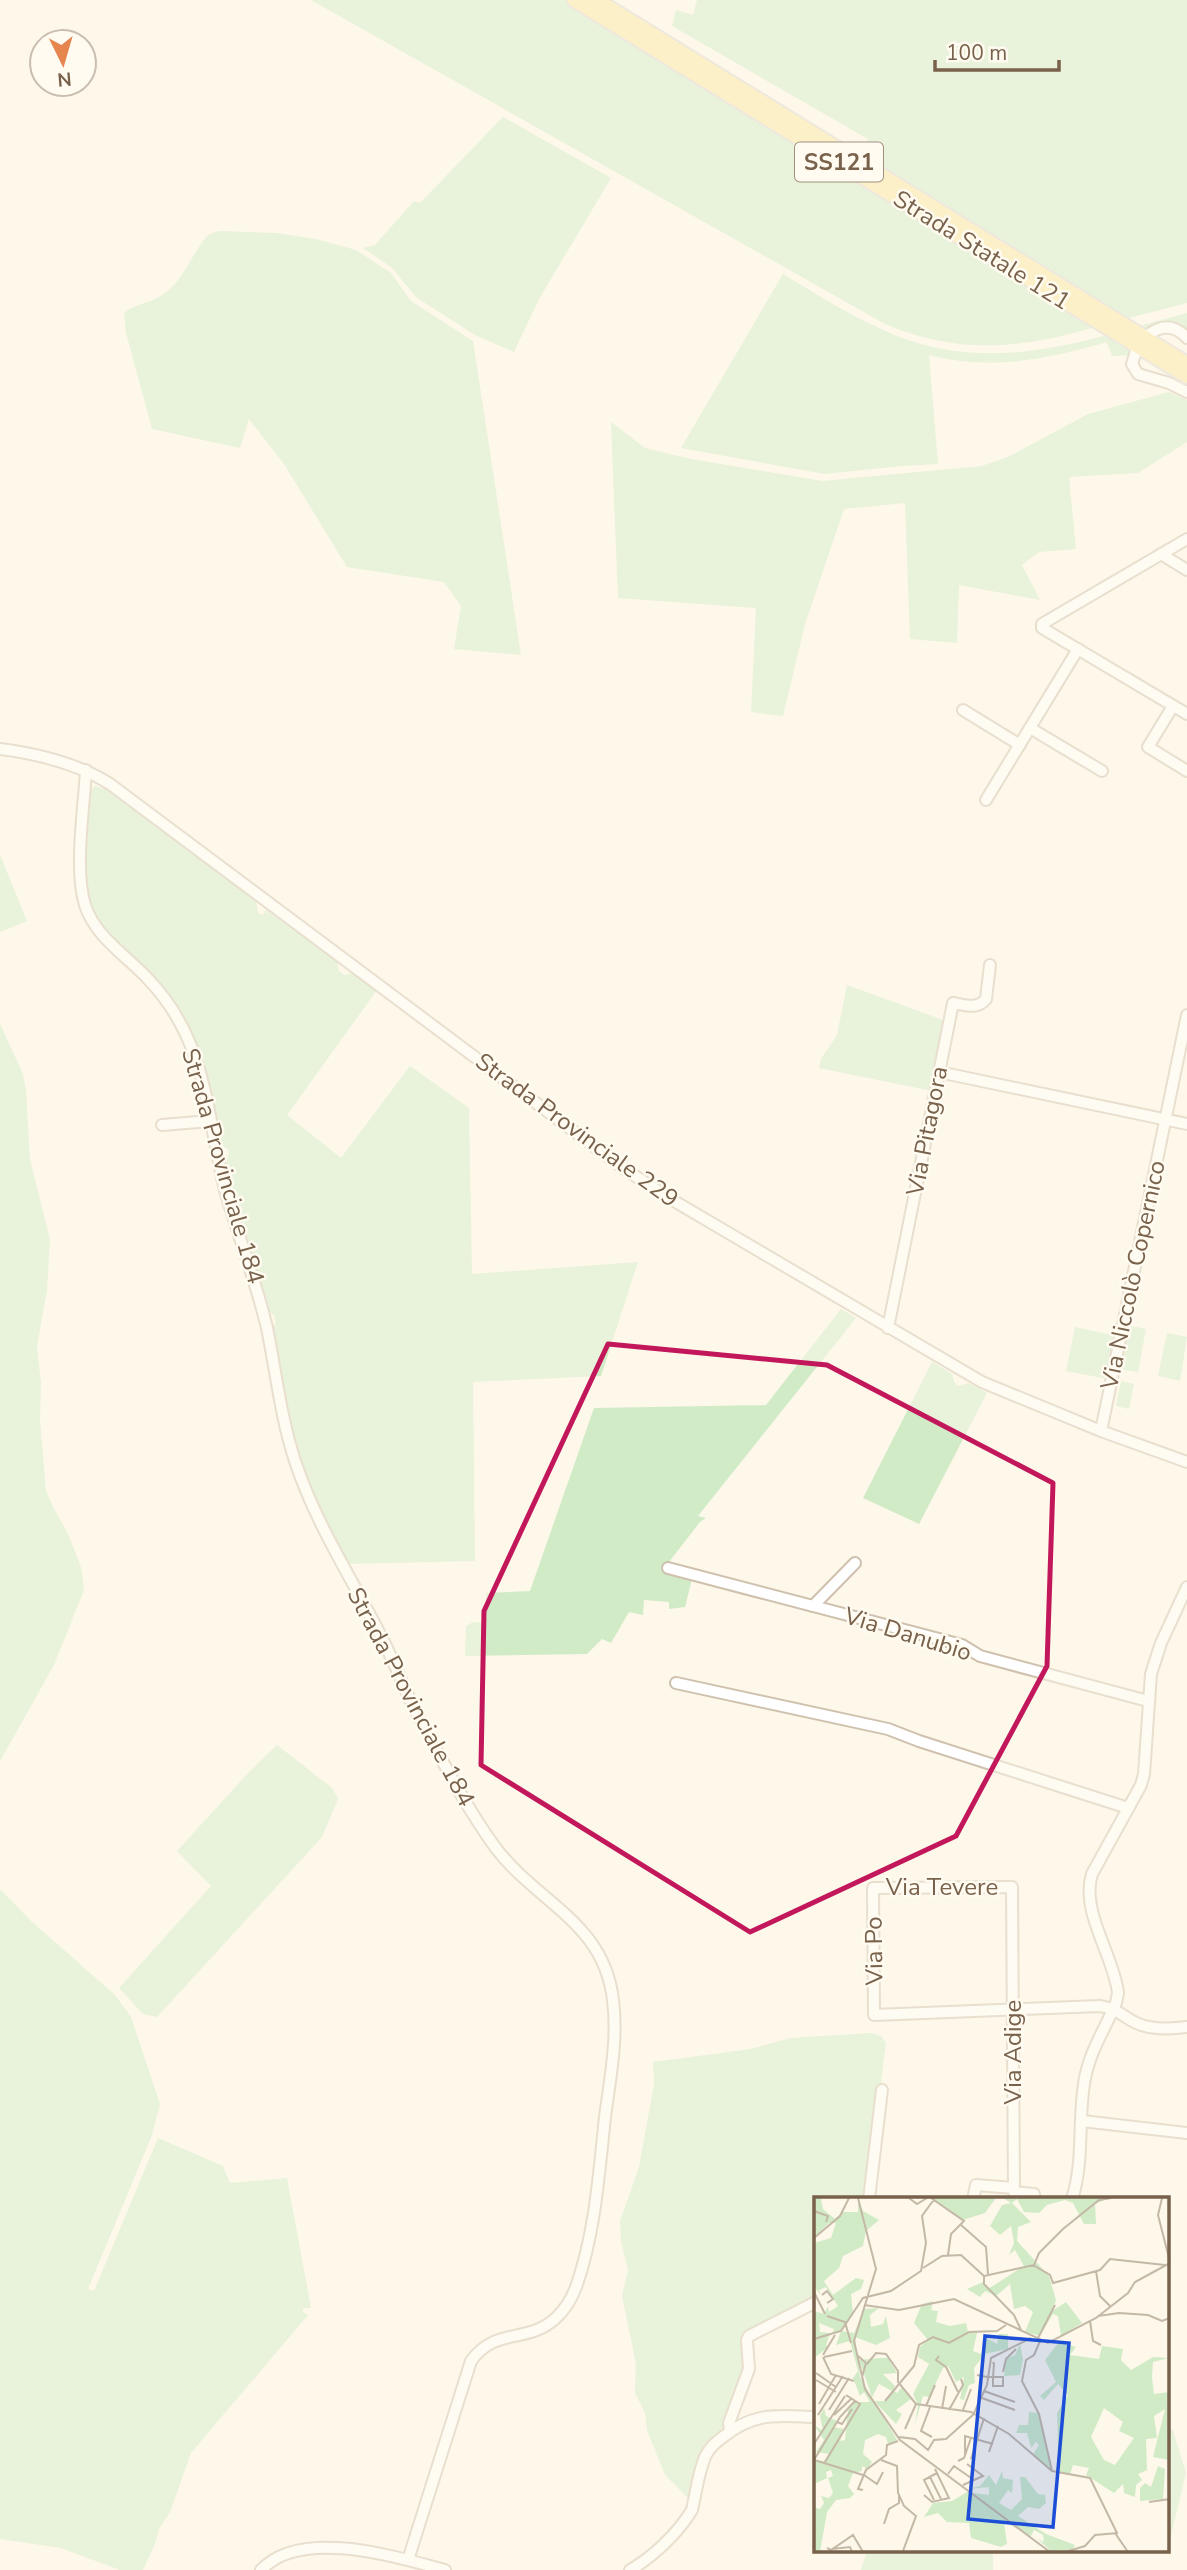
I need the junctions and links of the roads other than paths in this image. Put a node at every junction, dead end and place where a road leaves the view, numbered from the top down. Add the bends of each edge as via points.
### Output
1 (575, 0) edge
2 (596, 0) edge
3 (1187, 338) edge
4 (1137, 340) junction
5 (1187, 364) edge
6 (1187, 376) edge
7 (1187, 392) edge
8 (1187, 539) edge
9 (1161, 554) junction
10 (1187, 570) edge
11 (1078, 649) junction
12 (1173, 706) junction
13 (963, 710) dead end
14 (1187, 714) edge
15 (1030, 728) junction
16 (1020, 745) junction
17 (0, 749) edge
18 (86, 770) junction
19 (1102, 771) dead end
20 (1187, 771) edge
21 (986, 800) dead end
22 (989, 965) dead end
23 (1187, 1014) edge
24 (939, 1072) junction
25 (1165, 1119) junction
26 (210, 1121) junction
27 (1187, 1124) edge
28 (162, 1125) dead end
29 (888, 1328) junction
30 (1101, 1431) junction
31 (1187, 1462) edge
32 (855, 1563) dead end
33 (668, 1569) dead end
34 (1187, 1587) edge
35 (813, 1606) junction
36 (676, 1683) dead end
37 (1148, 1701) junction
38 (1128, 1808) junction
39 (1012, 1887) joint
40 (873, 1888) joint
41 (1114, 2008) junction
42 (1013, 2009) junction
43 (1187, 2027) edge
44 (882, 2090) dead end
45 (1082, 2121) junction
46 (1187, 2133) edge
47 (1014, 2188) junction
48 (869, 2197) edge
49 (973, 2197) edge
50 (1035, 2197) edge
51 (1072, 2197) edge
52 (814, 2303) edge
53 (814, 2417) edge
54 (730, 2431) junction
55 (408, 2560) junction
56 (261, 2570) edge
57 (445, 2570) edge
58 (630, 2570) edge

1 - 4 main road, Strada Statale 121 / SS121 via 1102,324
2 - 4 main road, Strada Statale 121 / SS121 via 1118,321
3 - 4 street via 1177,329 1161,327
4 - 5 main road
4 - 6 main road
4 - 7 street via 1132,364 1138,374
8 - 9 street
9 - 10 street
9 - 11 street via 1041,624
11 - 12 street
11 - 15 street
12 - 14 street
12 - 20 street via 1148,747
13 - 16 street
15 - 16 street
15 - 19 street
16 - 21 street
17 - 18 street, Strada Provinciale 229
18 - 26 street, Strada Provinciale 184 via 80,870 84,902 103,935 170,1004 194,1054
18 - 29 street, Strada Provinciale 229 via 623,1168
22 - 24 street, Via Pitagora via 983,1003 974,1007 953,1003
23 - 25 street, Via Niccolò Copernico
24 - 25 street
24 - 29 street, Via Pitagora
25 - 27 street
25 - 30 street, Via Niccolò Copernico
26 - 28 street
26 - 55 street, Strada Provinciale 184 via 226,1190 256,1281 294,1459 330,1544 482,1828 511,1867 582,1929 604,1964 613,1998 615,2038 597,2189 575,2288 564,2309 546,2325 528,2334 496,2339 471,2361
29 - 30 street, Strada Provinciale 229 via 982,1382
30 - 31 street, Strada Provinciale 229
32 - 35 street
33 - 35 street, Via Danubio
34 - 37 street via 1161,1643
35 - 37 street, Via Danubio
36 - 38 street via 888,1728
37 - 38 street via 1144,1774
38 - 41 street via 1089,1884 1090,1902 1117,1984
39 - 40 street, Via Tevere
39 - 42 street, Via Adige
40 - 42 street, Via Po via 874,2015
41 - 42 street
41 - 43 street via 1153,2028
41 - 45 street via 1089,2060
42 - 47 street, Via Adige
44 - 48 street
45 - 46 street
45 - 51 street
47 - 49 street via 976,2185
47 - 50 street via 1014,2192
52 - 54 street via 749,2336 749,2369
53 - 54 street via 778,2414 753,2418
54 - 58 street via 705,2457 687,2518 665,2543
55 - 56 street via 351,2549 301,2549 274,2559
55 - 57 street

